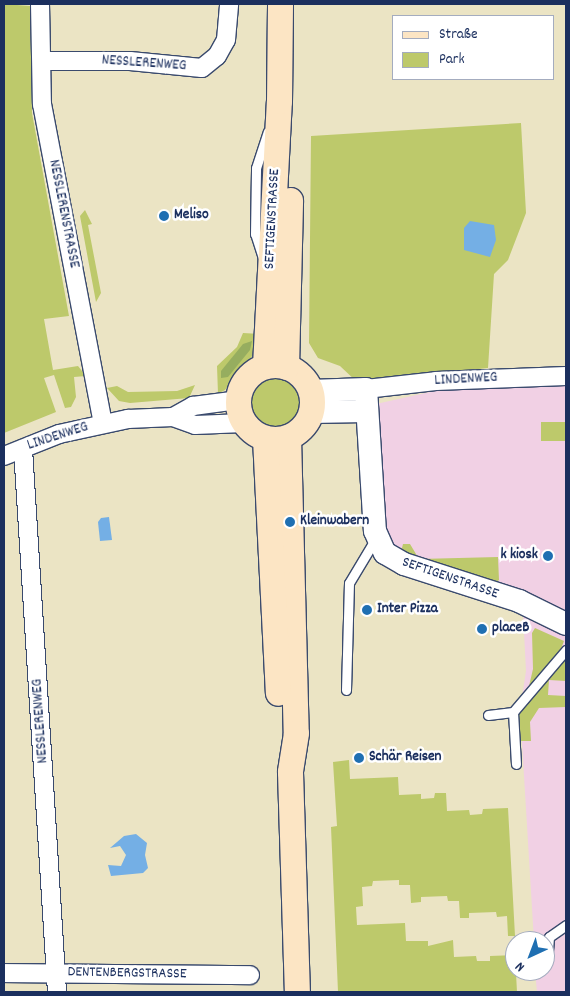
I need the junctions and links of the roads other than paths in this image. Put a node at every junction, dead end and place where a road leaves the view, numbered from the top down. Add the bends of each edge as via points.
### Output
1 (40, 4) edge
2 (229, 4) edge
3 (280, 4) edge
4 (42, 61) junction
5 (279, 101) junction
6 (276, 366) junction
7 (566, 376) edge
8 (366, 400) junction
9 (310, 402) junction
10 (241, 412) junction
11 (173, 417) junction
12 (102, 423) junction
13 (276, 437) junction
14 (23, 449) junction
15 (4, 456) edge
16 (377, 537) junction
17 (566, 624) edge
18 (566, 650) edge
19 (346, 690) dead end
20 (513, 712) junction
21 (488, 715) dead end
22 (516, 764) dead end
23 (566, 925) edge
24 (555, 933) edge
25 (4, 973) edge
26 (57, 973) junction
27 (250, 975) dead end
28 (57, 992) edge
29 (297, 992) edge

1 - 4 street, NESSLERENSTRASSE
2 - 4 street, NESSLERENWEG via 226,40 217,56 202,68 130,61
3 - 5 main road, SEFTIGENSTRASSE
4 - 12 street, NESSLERENSTRASSE via 42,104
5 - 6 main road, SEFTIGENSTRASSE via 270,282
5 - 6 main road, SEFTIGENSTRASSE via 291,168
6 - 9 main road via 297,372
6 - 10 main road via 246,379
7 - 8 street, LINDENWEG via 436,381
8 - 9 street, LINDENWEG
8 - 16 street
9 - 13 main road via 306,423
10 - 11 street, LINDENWEG via 195,424
10 - 11 street, LINDENWEG via 193,406
10 - 13 main road
11 - 12 street, LINDENWEG
12 - 14 street, LINDENWEG via 59,434
13 - 29 main road via 296,733 290,772
14 - 15 street, LINDENWEG
14 - 26 street, NESSLERENWEG
16 - 17 street, SEFTIGENSTRASSE via 382,549 396,561 519,602
16 - 19 lane via 350,583
18 - 20 lane
20 - 21 lane
20 - 22 lane
23 - 24 lane
25 - 26 street, DENTENBERGSTRASSE
26 - 27 street, DENTENBERGSTRASSE
26 - 28 street, NESSLERENWEG

